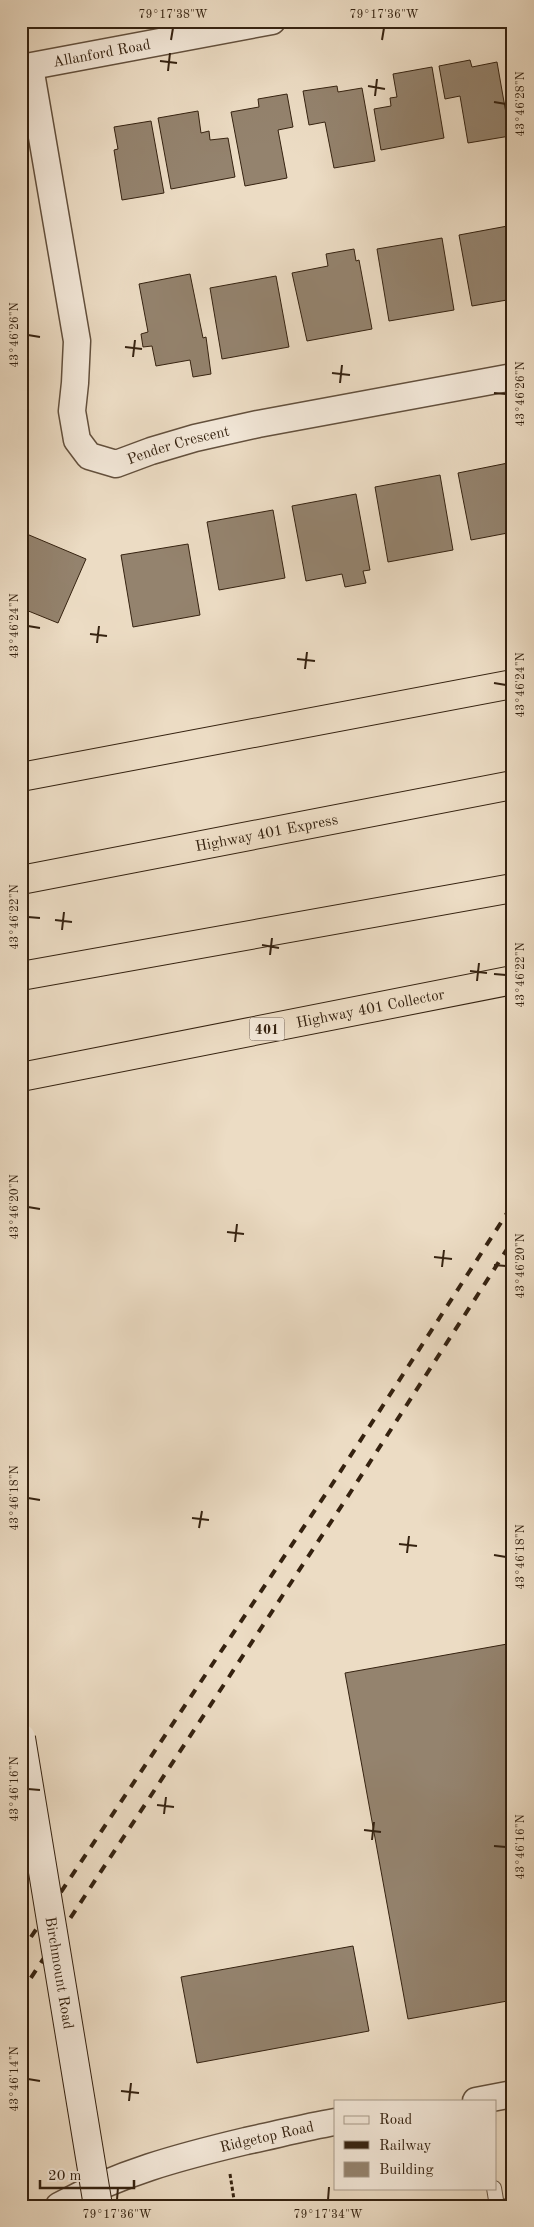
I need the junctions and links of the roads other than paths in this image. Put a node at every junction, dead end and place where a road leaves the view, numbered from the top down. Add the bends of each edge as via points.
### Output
1 (272, 21) edge
2 (26, 67) edge
3 (513, 377) edge
4 (513, 684) edge
5 (21, 777) edge
6 (513, 785) edge
7 (21, 880) edge
8 (513, 888) edge
9 (21, 976) edge
10 (513, 980) edge
11 (21, 1077) edge
12 (21, 1738) edge
13 (513, 2094) edge
14 (483, 2100) edge
15 (334, 2122) edge
16 (494, 2190) edge
17 (513, 2205) edge
18 (59, 2206) edge
19 (98, 2206) edge
20 (497, 2206) edge
21 (507, 2206) edge

1 - 2 street, Allanford Road
2 - 3 street, Pender Crescent via 77,341 72,411 77,440 89,456 116,464 195,438 249,426
4 - 5 highway
6 - 7 highway, Highway 401 Express
8 - 9 highway
10 - 11 highway, Highway 401 Collector / 401
12 - 19 main road, Birchmount Road, bridge
13 - 14 street
15 - 18 street, Ridgetop Road via 192,2154 137,2170 85,2191
16 - 20 lane
17 - 21 lane

